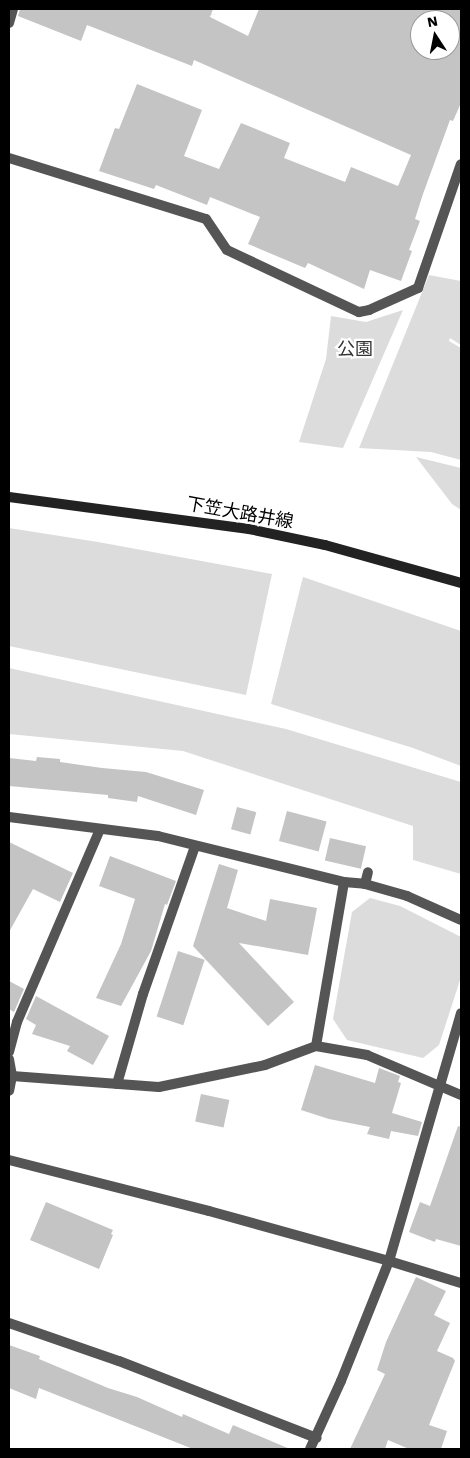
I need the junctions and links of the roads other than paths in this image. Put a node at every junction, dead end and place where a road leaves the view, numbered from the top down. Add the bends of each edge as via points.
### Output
1 (13, 9) edge
2 (9, 23) edge
3 (9, 158) edge
4 (461, 164) edge
5 (9, 497) edge
6 (461, 583) edge
7 (9, 817) edge
8 (100, 829) junction
9 (195, 846) junction
10 (368, 872) dead end
11 (344, 882) junction
12 (365, 884) junction
13 (461, 920) edge
14 (461, 1013) edge
15 (316, 1046) junction
16 (9, 1052) edge
17 (9, 1059) edge
18 (12, 1076) junction
19 (117, 1084) junction
20 (441, 1085) junction
21 (9, 1091) edge
22 (461, 1095) edge
23 (9, 1160) edge
24 (389, 1260) junction
25 (461, 1283) edge
26 (9, 1323) edge
27 (316, 1438) junction
28 (310, 1449) edge

1 - 2 street
3 - 4 street via 206,219 227,250 359,312 418,288
5 - 6 main road, 下笠大路井線 via 249,529 334,547
7 - 8 street
8 - 9 street via 158,836
8 - 16 street via 17,1022
9 - 11 street
9 - 19 street via 143,994
10 - 12 street
11 - 12 street
11 - 15 street
12 - 13 street via 407,896
14 - 20 street
15 - 19 street via 265,1065 159,1087
15 - 20 street via 367,1055
17 - 18 street
18 - 19 street
18 - 21 street
20 - 22 street
20 - 24 street
23 - 24 street
24 - 25 street
24 - 27 street
26 - 27 street via 119,1361
27 - 28 street

